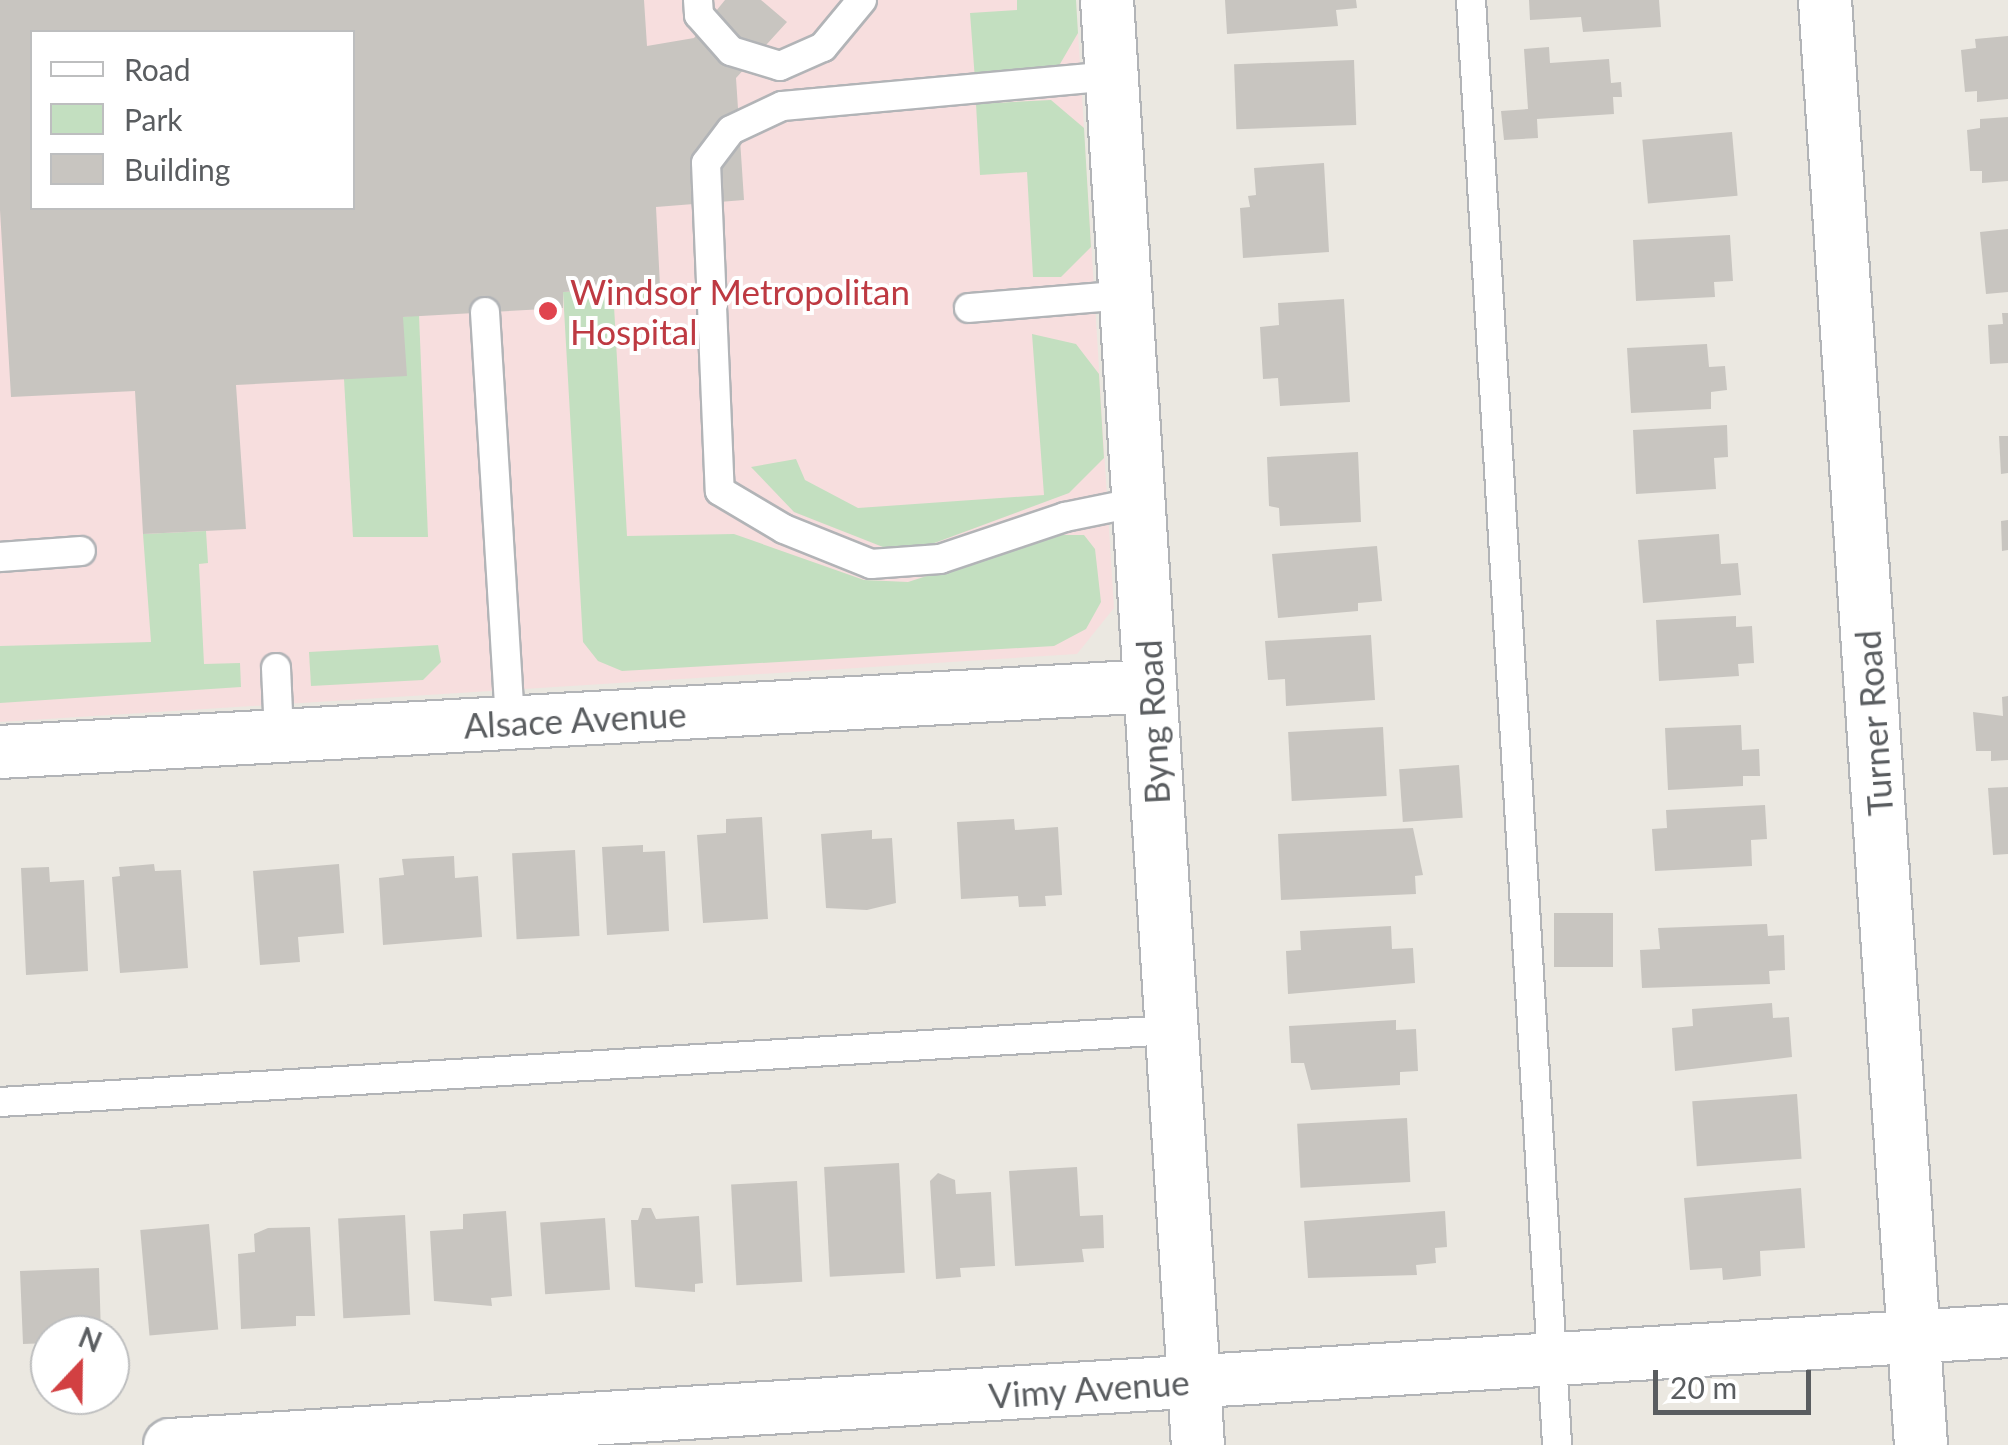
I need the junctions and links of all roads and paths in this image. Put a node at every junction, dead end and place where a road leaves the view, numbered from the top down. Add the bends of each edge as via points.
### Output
1 (698, 0) edge
2 (862, 0) edge
3 (1107, 0) edge
4 (1470, 0) edge
5 (1825, 0) edge
6 (1112, 76) junction
7 (1126, 295) junction
8 (970, 308) dead end
9 (485, 312) dead end
10 (1138, 502) junction
11 (81, 551) dead end
12 (0, 557) edge
13 (276, 668) dead end
14 (1150, 686) junction
15 (510, 722) junction
16 (280, 735) junction
17 (0, 752) edge
18 (1172, 1030) junction
19 (0, 1102) edge
20 (2008, 1332) edge
21 (1915, 1337) junction
22 (1552, 1360) junction
23 (1194, 1382) junction
24 (170, 1445) edge
25 (1198, 1445) edge
26 (1557, 1445) edge
27 (1921, 1445) edge

1 - 2 lane via 699,15 731,51 780,66 822,47
3 - 6 street, Byng Road
4 - 22 lane
5 - 21 street, Turner Road
6 - 7 street, Byng Road
6 - 10 lane via 782,106 731,130 706,164 720,491 784,529 871,564 940,559 1065,517
7 - 8 lane
7 - 10 street, Byng Road
9 - 15 lane
10 - 14 street, Byng Road
11 - 12 lane
13 - 16 lane
14 - 15 street, Alsace Avenue
14 - 18 street, Byng Road
15 - 16 street, Alsace Avenue
16 - 17 street, Alsace Avenue
18 - 19 lane
18 - 23 street, Byng Road
20 - 21 street, Vimy Avenue
21 - 22 street, Vimy Avenue
21 - 27 street, Turner Road
22 - 23 street, Vimy Avenue
22 - 26 lane
23 - 24 street, Vimy Avenue
23 - 25 street, Byng Road

